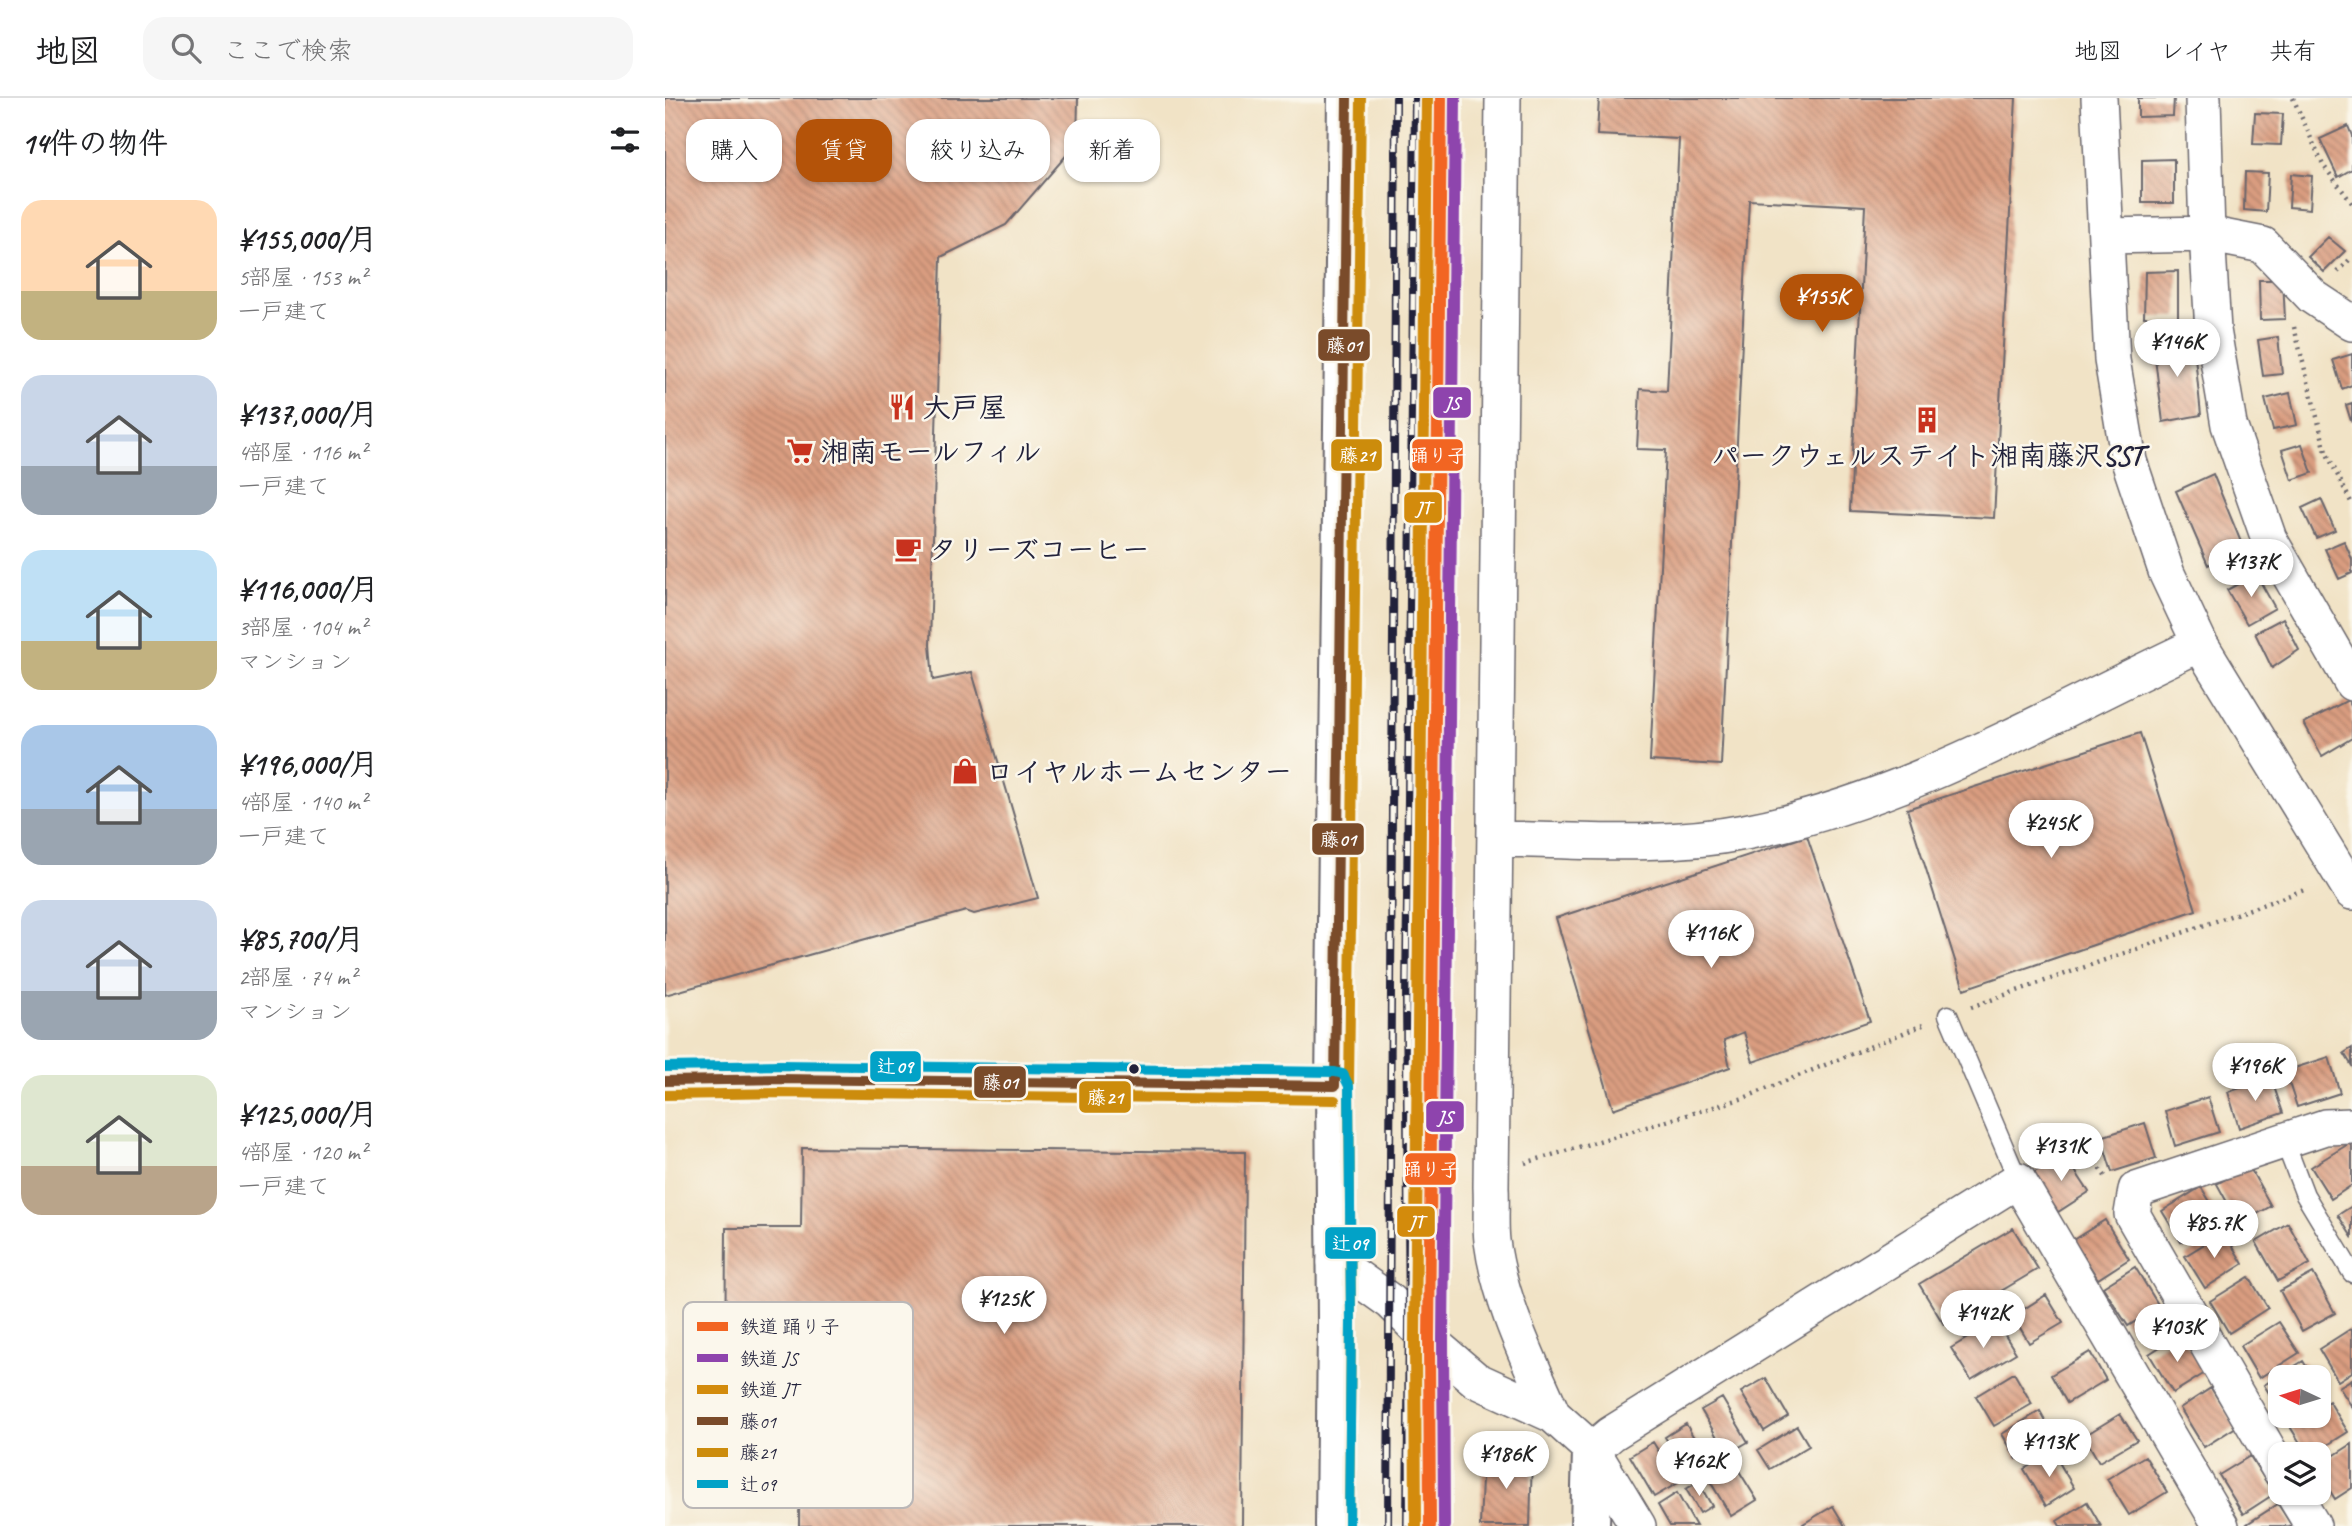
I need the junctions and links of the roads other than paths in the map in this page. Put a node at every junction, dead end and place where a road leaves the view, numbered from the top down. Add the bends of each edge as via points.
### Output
1 (1347, 98) edge
2 (1503, 98) edge
3 (2099, 98) edge
4 (2203, 98) edge
5 (2207, 234) junction
6 (2106, 236) junction
7 (2352, 323) edge
8 (2200, 644) junction
9 (2352, 683) edge
10 (1495, 839) junction
11 (2352, 892) edge
12 (1948, 1015) road end
13 (665, 1081) edge
14 (1335, 1086) junction
15 (2352, 1126) edge
16 (2284, 1140) junction
17 (2018, 1180) junction
18 (1335, 1262) junction
19 (2352, 1273) edge
20 (1553, 1415) junction
21 (2268, 1449) edge
22 (1592, 1450) junction
23 (2300, 1505) edge
24 (1335, 1526) edge
25 (1590, 1526) edge
26 (1638, 1526) edge
27 (2221, 1526) edge
28 (2313, 1526) edge

1 - 14 street
2 - 10 street
3 - 6 street
4 - 5 street
5 - 6 street
5 - 7 street via 2263,245 2313,296
5 - 9 street via 2213,330 2229,425 2269,539
6 - 8 street via 2112,360 2129,460 2167,574
8 - 10 street via 1999,743 1825,813 1743,833 1668,840
8 - 11 street
10 - 20 street via 1492,1241 1504,1294
12 - 17 lane
13 - 14 street
14 - 18 street
15 - 16 street via 2325,1127
16 - 19 lane via 2305,1195
16 - 21 street via 2136,1190 2131,1214
17 - 22 street
17 - 27 street
18 - 20 street via 1391,1302 1476,1380
18 - 24 street
20 - 22 street
22 - 25 street
22 - 26 street
23 - 28 street

